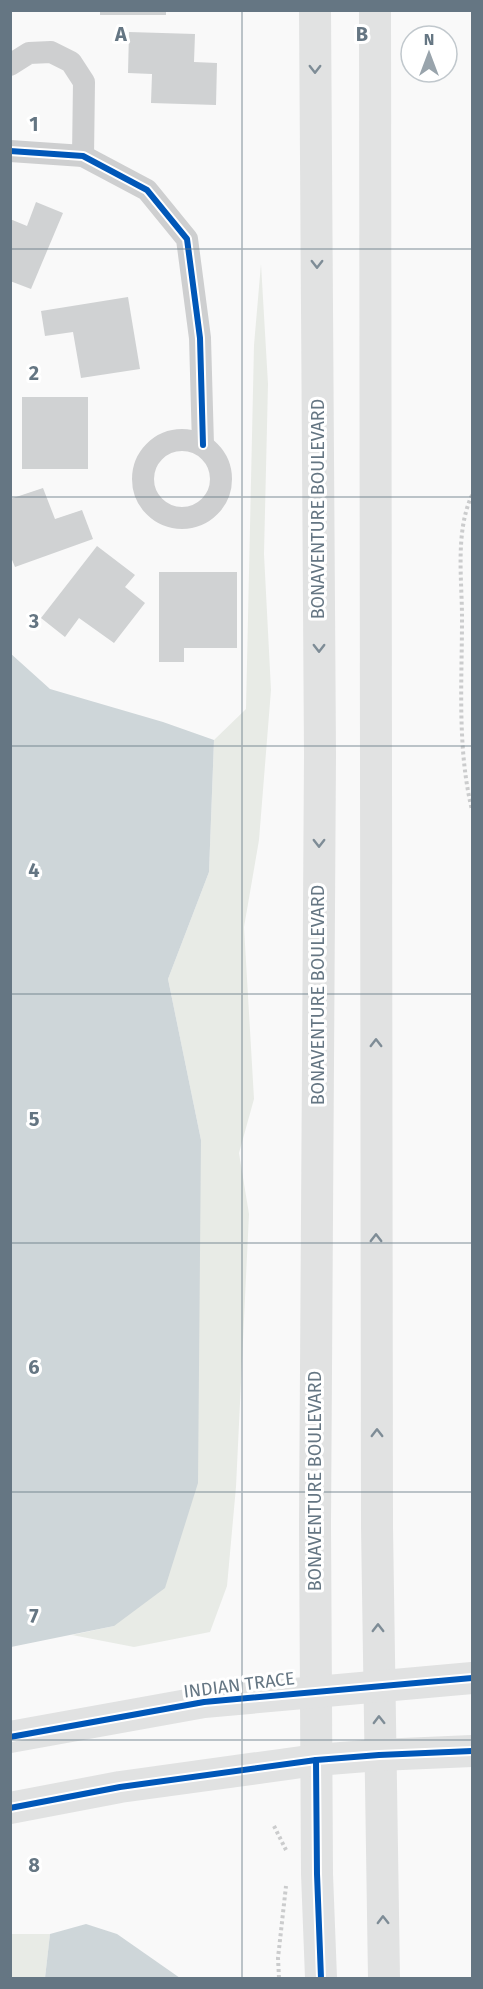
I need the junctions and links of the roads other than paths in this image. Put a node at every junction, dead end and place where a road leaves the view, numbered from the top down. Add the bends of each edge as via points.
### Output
1 (315, 10) edge
2 (375, 10) edge
3 (10, 65) edge
4 (10, 151) edge
5 (83, 156) junction
6 (203, 445) dead end
7 (472, 1677) edge
8 (378, 1686) junction
9 (316, 1691) junction
10 (10, 1737) edge
11 (472, 1751) edge
12 (379, 1755) junction
13 (316, 1760) junction
14 (10, 1808) edge
15 (321, 1978) edge
16 (384, 1978) edge

1 -> 9 main road, BONAVENTURE BOULEVARD via 320,743
8 -> 2 main road
3 - 5 street via 29,53 51,52 70,62 84,82
4 - 5 street
5 - 6 street via 147,190 187,238 200,338
7 - 8 main road, INDIAN TRACE
8 - 9 main road, INDIAN TRACE
12 -> 8 main road
9 - 10 main road, INDIAN TRACE via 204,1702
9 - 13 main road, BONAVENTURE BOULEVARD
11 - 12 main road
12 - 13 main road
16 -> 12 main road
13 - 14 main road
13 - 15 main road, BONAVENTURE BOULEVARD

